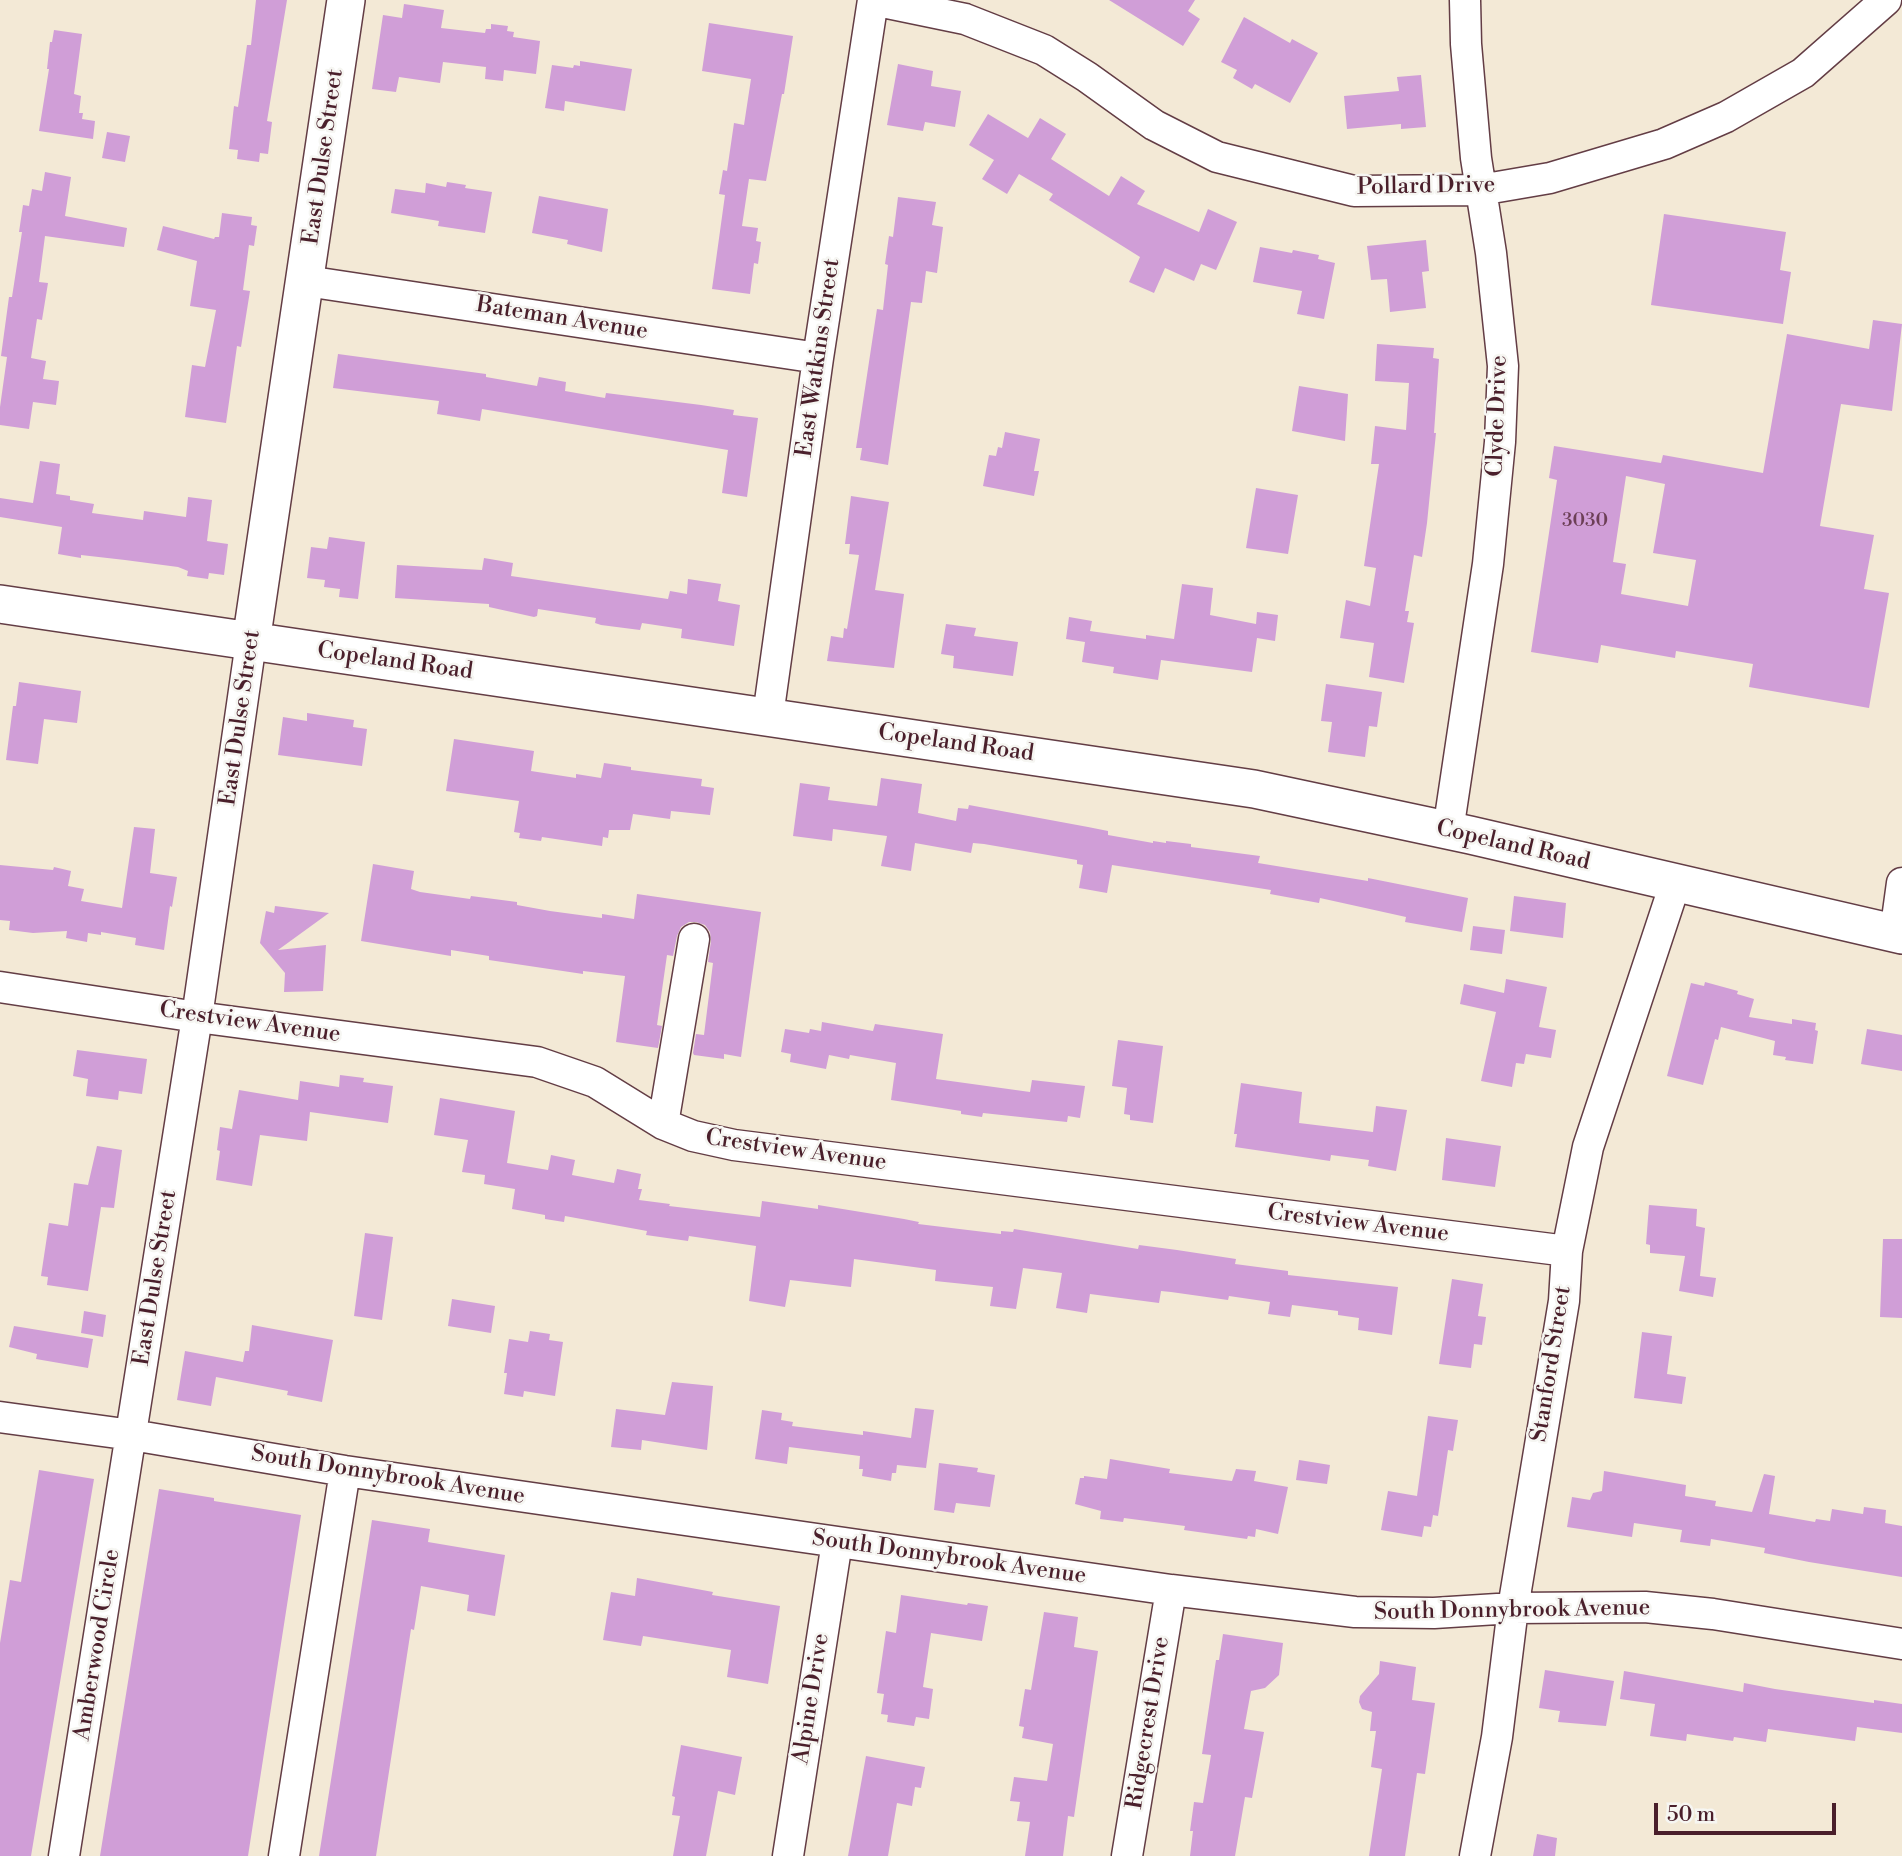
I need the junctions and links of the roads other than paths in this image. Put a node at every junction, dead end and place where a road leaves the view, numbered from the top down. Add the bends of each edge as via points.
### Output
1 (346, 0) edge
2 (873, 0) edge
3 (1465, 0) edge
4 (1886, 0) edge
5 (1480, 190) junction
6 (306, 281) junction
7 (818, 358) junction
8 (0, 604) edge
9 (251, 642) junction
10 (768, 716) junction
11 (1448, 831) junction
12 (1902, 883) edge
13 (1675, 884) junction
14 (1899, 934) edge
15 (694, 939) dead end
16 (0, 987) edge
17 (197, 1017) junction
18 (663, 1124) junction
19 (1567, 1251) junction
20 (0, 1417) edge
21 (132, 1435) junction
22 (345, 1471) junction
23 (837, 1542) junction
24 (1171, 1590) junction
25 (1513, 1608) junction
26 (1902, 1644) edge
27 (64, 1856) edge
28 (284, 1856) edge
29 (788, 1856) edge
30 (1127, 1856) edge
31 (1475, 1856) edge

1 - 6 street, East Dulse Street
2 - 5 street, Pollard Drive via 965,19 1044,50 1154,125 1217,157 1354,191
2 - 7 street, East Watkins Street
3 - 5 street, Clyde Drive
4 - 5 street, Pollard Drive via 1803,73 1727,117 1600,165
5 - 11 street, Clyde Drive via 1503,366 1500,442 1488,564
6 - 7 street, Bateman Avenue
6 - 9 street, East Dulse Street
7 - 10 street, East Watkins Street
8 - 9 street, Copeland Road
9 - 10 street, Copeland Road
9 - 17 street, East Dulse Street
10 - 11 street, Copeland Road via 1254,789
11 - 13 street, Copeland Road
12 - 14 street
13 - 14 street, Copeland Road
13 - 19 street, Stanford Street via 1588,1147
15 - 18 street
16 - 17 street, Crestview Avenue
17 - 18 street, Crestview Avenue via 537,1062 595,1082
17 - 21 street, East Dulse Street
18 - 19 street, Crestview Avenue via 734,1145
19 - 25 street, Stanford Street via 1564,1301
20 - 21 street, South Donnybrook Avenue
21 - 22 street, South Donnybrook Avenue
21 - 27 street, Amberwood Circle
22 - 23 street, South Donnybrook Avenue
22 - 28 street
23 - 24 street, South Donnybrook Avenue
23 - 29 street, Alpine Drive
24 - 25 street, South Donnybrook Avenue via 1355,1612
24 - 30 street, Ridgecrest Drive
25 - 26 street, South Donnybrook Avenue via 1645,1607
25 - 31 street, Stanford Street via 1497,1737

